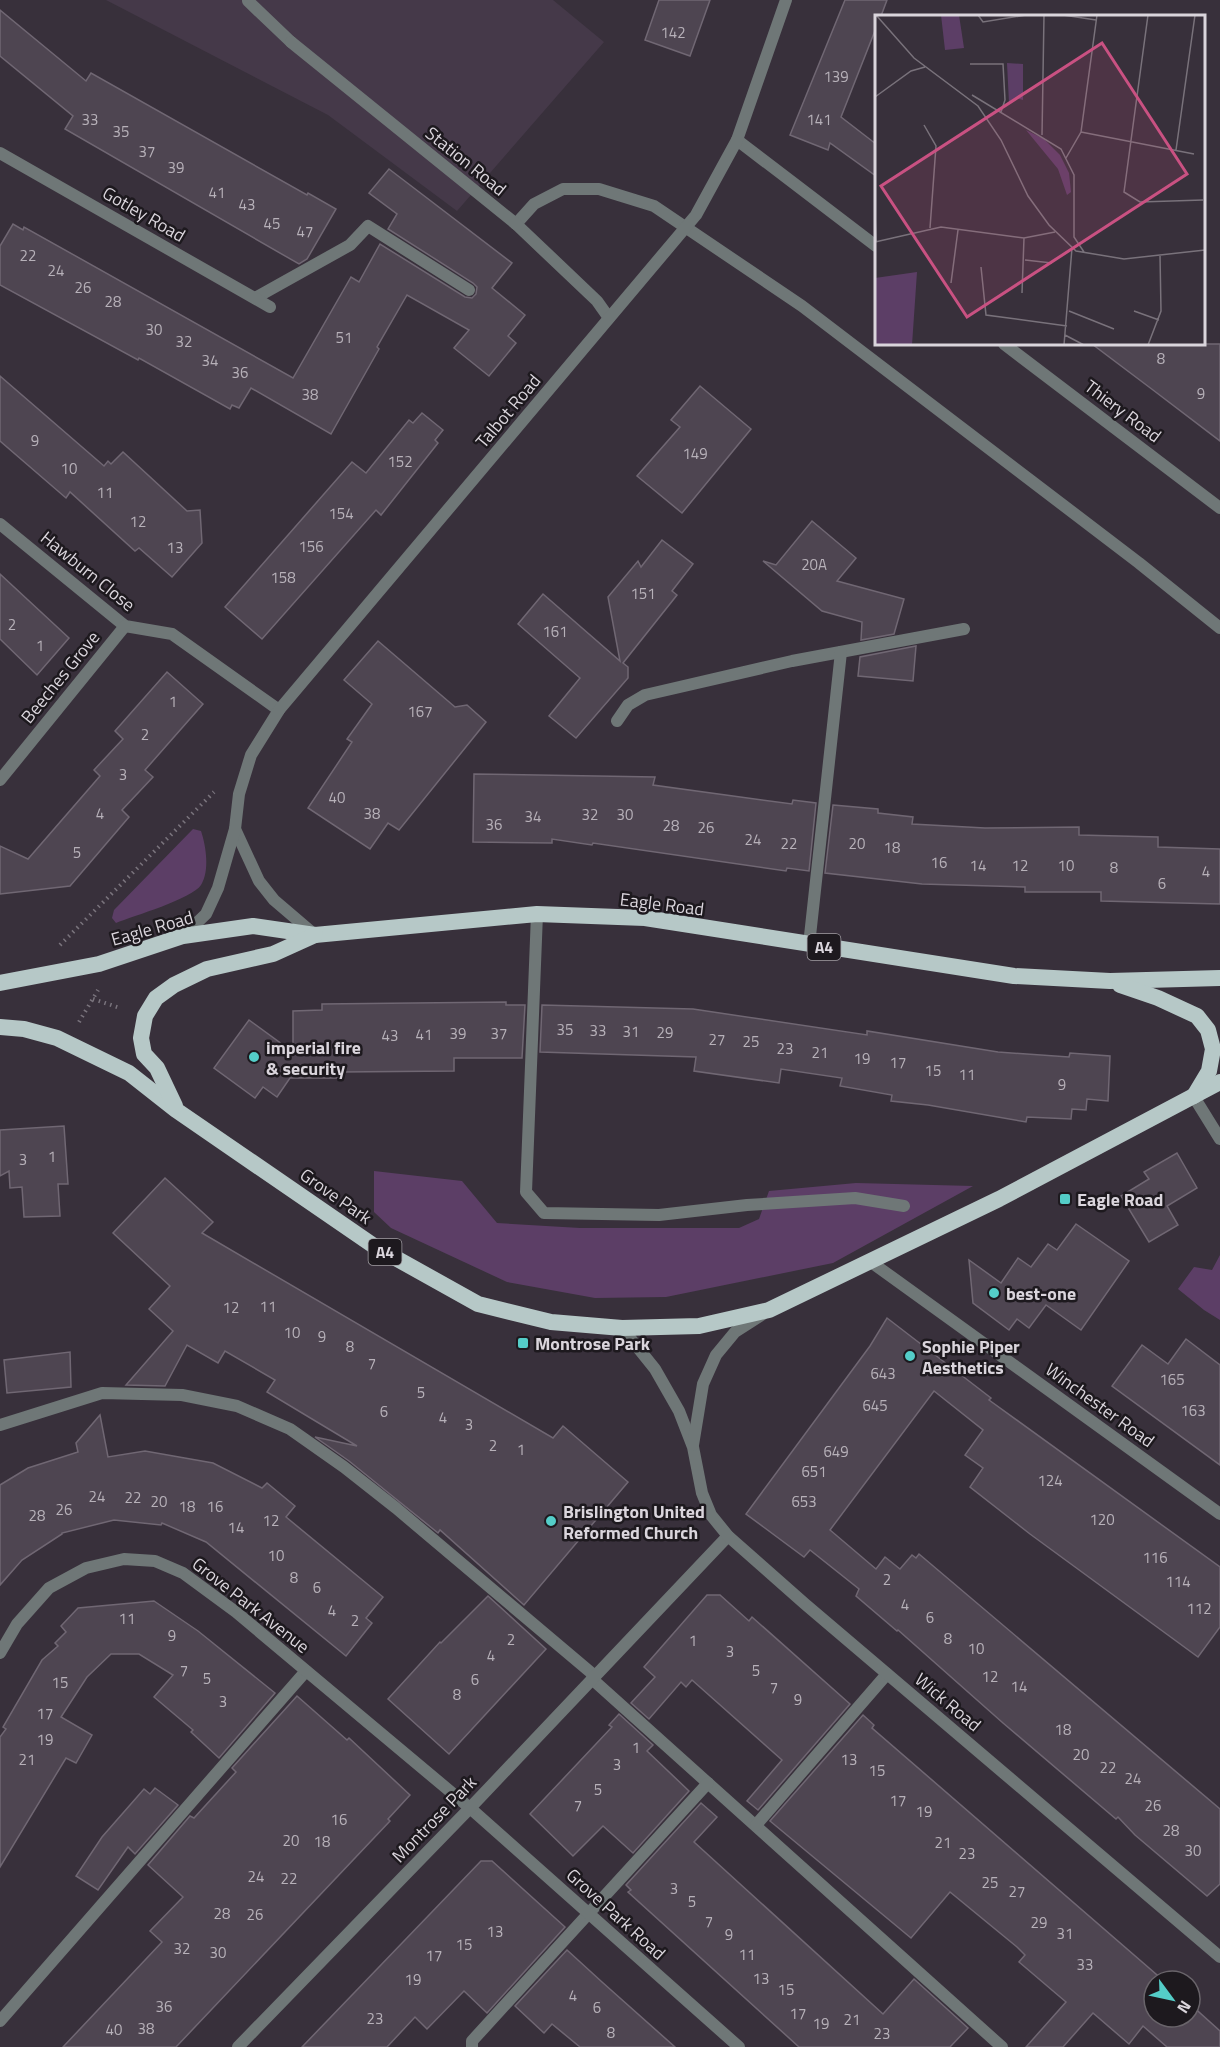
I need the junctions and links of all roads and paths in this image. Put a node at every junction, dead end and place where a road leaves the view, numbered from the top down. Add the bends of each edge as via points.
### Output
1 (249, 0) edge
2 (786, 0) edge
3 (737, 140) junction
4 (0, 153) edge
5 (516, 224) junction
6 (875, 245) edge
7 (469, 290) dead end
8 (255, 298) junction
9 (270, 307) dead end
10 (609, 318) junction
11 (1005, 345) edge
12 (1220, 508) edge
13 (0, 524) edge
14 (125, 626) junction
15 (1220, 628) edge
16 (964, 629) dead end
17 (841, 652) junction
18 (279, 710) junction
19 (616, 721) dead end
20 (0, 780) edge
21 (218, 788) dead end
22 (235, 829) junction
23 (537, 914) junction
24 (315, 935) junction
25 (183, 936) junction
26 (60, 945) dead end
27 (809, 945) junction
28 (1220, 978) edge
29 (1, 981) edge
30 (1110, 981) junction
31 (0, 1027) edge
32 (1220, 1083) edge
33 (1194, 1097) junction
34 (176, 1110) junction
35 (1220, 1139) edge
36 (904, 1206) dead end
37 (872, 1262) junction
38 (769, 1310) junction
39 (622, 1328) junction
40 (0, 1425) edge
41 (693, 1448) junction
42 (1220, 1514) edge
43 (728, 1536) junction
44 (0, 1653) edge
45 (306, 1671) junction
46 (887, 1674) junction
47 (594, 1677) junction
48 (708, 1783) junction
49 (470, 1808) junction
50 (756, 1825) junction
51 (588, 1913) junction
52 (1220, 1957) edge
53 (0, 2021) edge
54 (470, 2045) edge
55 (238, 2047) edge
56 (739, 2047) edge
57 (1002, 2047) edge

1 - 5 street, Station Road via 291,42
2 - 3 street, Talbot Road
3 - 6 street
3 - 10 street, Talbot Road via 696,215
4 - 8 street, Gotley Road
5 - 10 street, Station Road via 597,301
5 - 15 street via 534,204 563,189 599,189 654,206 802,306
7 - 8 street via 368,226 350,245
8 - 9 street, Gotley Road
10 - 18 street, Talbot Road
11 - 12 street, Thiery Road
13 - 14 street, Hawburn Close
14 - 18 street, Hawburn Close via 171,634
14 - 20 street, Beeches Grove
16 - 17 street
17 - 19 street via 645,695 628,705
17 - 27 street
18 - 22 street, Talbot Road via 251,755 239,794
21 - 26 path
22 - 24 street via 259,881 274,900
22 - 25 street, Talbot Road via 206,914
23 - 24 highway, Eagle Road / A4
23 - 27 highway, Eagle Road / A4 via 645,918
23 - 36 street via 526,1192 544,1213 659,1215 855,1198
24 - 25 highway, Eagle Road / A4 via 253,926
24 - 34 highway, Eagle Road / A4 via 273,954 207,969 156,998 144,1016 141,1038 144,1054 157,1068
25 - 29 highway, Eagle Road / A4 via 99,964
27 - 30 highway, Eagle Road / A4 via 1014,976
28 - 30 highway, Eagle Road / A4
30 - 33 highway, Eagle Road / A4 via 1197,1016 1208,1030 1213,1049 1209,1071
31 - 34 highway, A4 via 24,1029 68,1043 129,1073
32 - 33 highway, A4
33 - 35 street
33 - 37 highway, A4
34 - 39 highway, Grove Park / A4 via 374,1246 478,1304 551,1322
37 - 38 highway, A4
37 - 42 street, Winchester Road
38 - 39 highway, A4 via 699,1326
38 - 41 street, Wick Road via 735,1332 716,1355 703,1384
39 - 41 street, Wick Road via 657,1373 679,1411
40 - 47 street via 102,1393 182,1395 237,1406 290,1429 344,1467
41 - 43 street, Wick Road via 702,1493 711,1515
43 - 46 street, Wick Road
43 - 47 street, Montrose Park
44 - 45 street, Grove Park Avenue via 17,1624 49,1588 86,1568 124,1559 155,1561 183,1573
45 - 49 street, Grove Park Avenue
45 - 53 street
46 - 50 street
46 - 52 street, Wick Road
47 - 48 street
47 - 49 street, Montrose Park
48 - 50 street
48 - 51 street
49 - 51 street, Grove Park Road
49 - 55 street, Montrose Park
50 - 57 street
51 - 54 street
51 - 56 street, Grove Park Road

